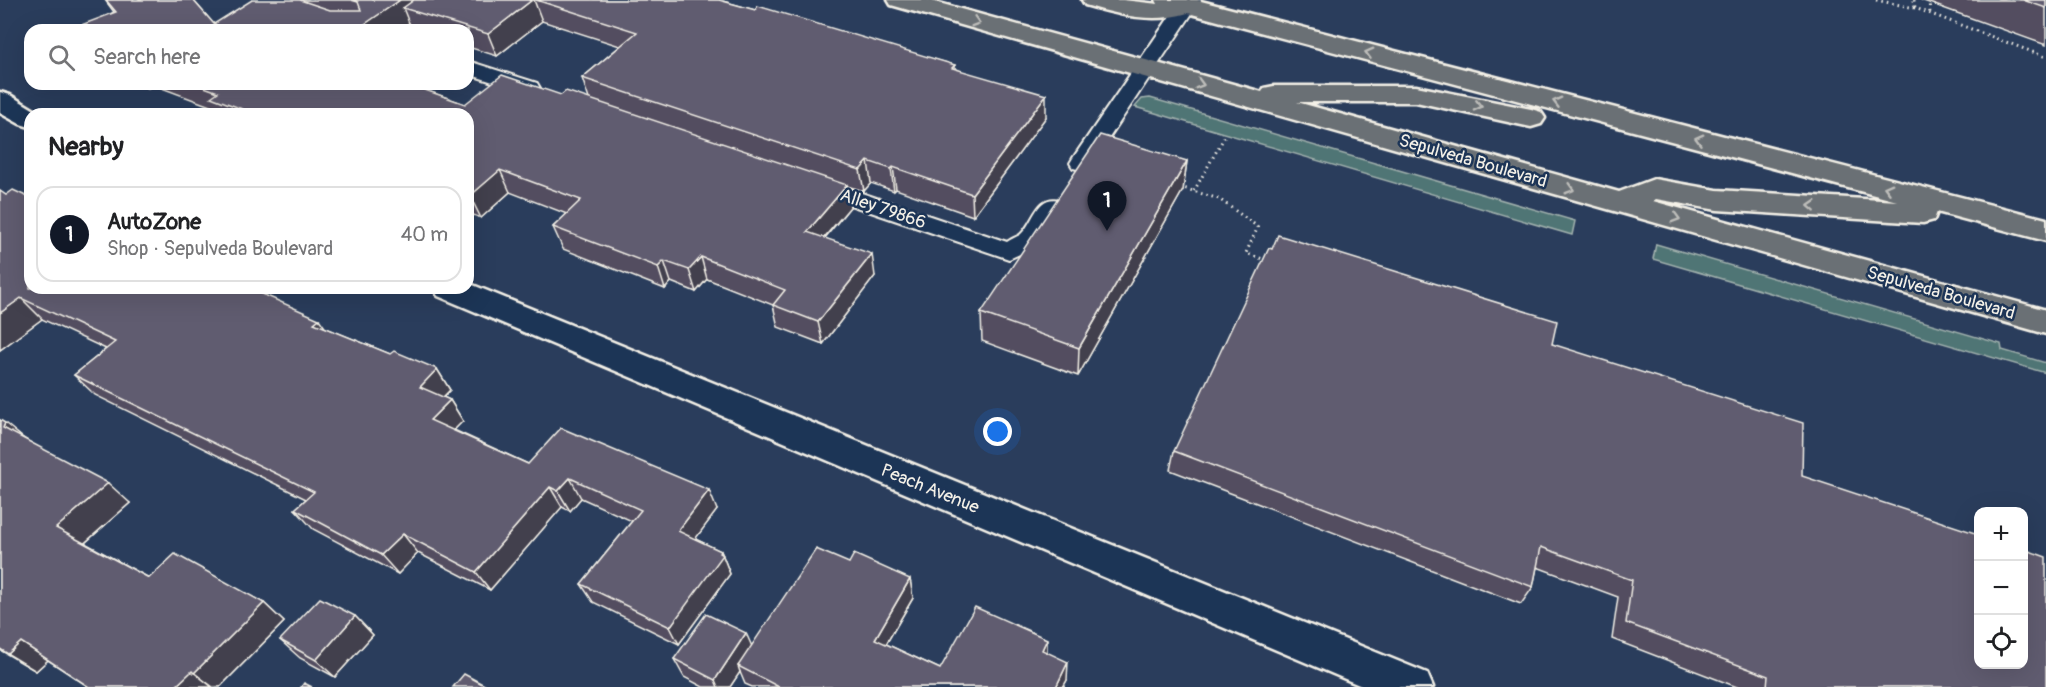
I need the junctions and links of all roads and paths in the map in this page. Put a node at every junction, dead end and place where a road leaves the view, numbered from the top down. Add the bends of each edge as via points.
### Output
1 (900, 0) edge
2 (1094, 0) edge
3 (1876, 0) edge
4 (1914, 0) edge
5 (1929, 0) edge
6 (1182, 2) edge
7 (1915, 9) junction
8 (1930, 14) junction
9 (2046, 57) edge
10 (474, 69) edge
11 (1144, 69) junction
12 (1479, 82) junction
13 (547, 93) edge
14 (1232, 93) junction
15 (0, 101) edge
16 (24, 115) edge
17 (1634, 122) junction
18 (1225, 136) dead end
19 (795, 178) edge
20 (1174, 185) edge
21 (1194, 191) junction
22 (1619, 202) junction
23 (1996, 217) junction
24 (2046, 230) edge
25 (1270, 261) edge
26 (463, 294) edge
27 (2046, 322) edge
28 (1412, 687) edge

1 -> 11 main road, Sepulveda Boulevard
2 - 6 main road via 1146,13 1168,12
3 - 7 path
4 - 7 path
5 - 8 path
6 - 11 lane, Alley 79866
12 -> 6 main road
7 - 8 path
8 - 9 path
10 - 13 lane
11 - 12 main road via 1180,58 1263,78
11 -> 14 main road, Sepulveda Boulevard
11 - 19 lane, Alley 79866 via 1029,240 1009,251
17 -> 12 main road
14 -> 17 main road via 1416,94 1563,125
14 -> 22 main road, Sepulveda Boulevard
15 - 16 street
23 -> 17 main road
18 - 21 path
20 - 21 path
21 - 25 path via 1219,199 1258,227 1246,254
23 -> 22 main road via 1717,200 1654,189
22 -> 27 main road, Sepulveda Boulevard
23 - 24 main road
26 - 28 street, Peach Avenue

